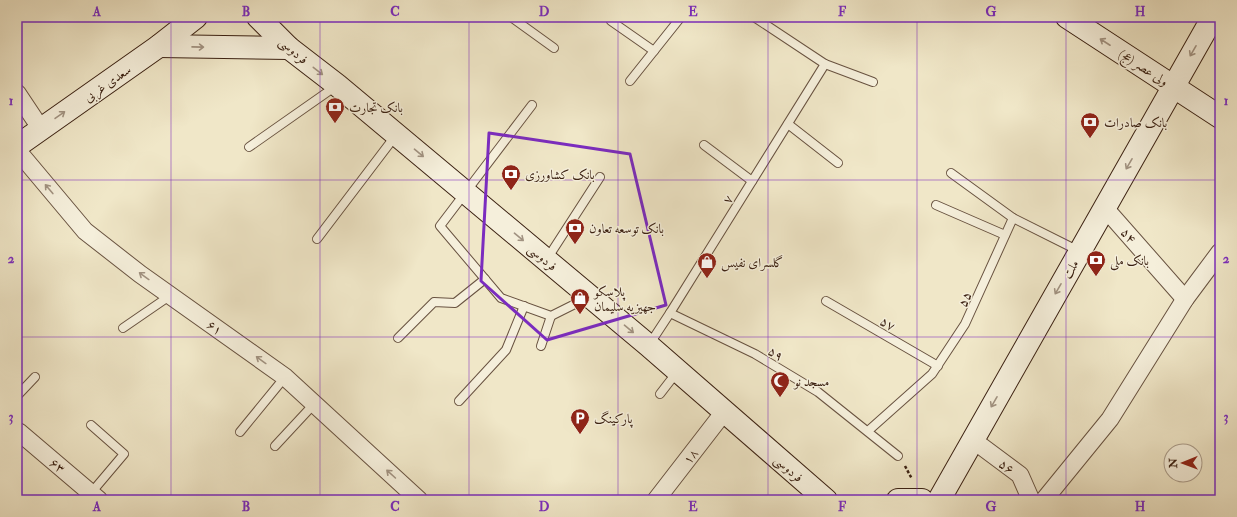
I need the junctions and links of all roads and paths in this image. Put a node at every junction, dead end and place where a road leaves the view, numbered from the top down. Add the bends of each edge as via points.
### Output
1 (196, 17) edge
2 (258, 17) edge
3 (510, 17) edge
4 (681, 17) edge
5 (754, 17) edge
6 (1067, 17) edge
7 (1213, 17) edge
8 (611, 21) dead end
9 (159, 46) junction
10 (289, 48) junction
11 (554, 48) dead end
12 (654, 51) junction
13 (825, 64) junction
14 (630, 81) dead end
15 (873, 82) dead end
16 (337, 85) junction
17 (1173, 86) junction
18 (17, 93) edge
19 (532, 105) dead end
20 (1220, 117) edge
21 (788, 124) junction
22 (41, 129) junction
23 (396, 135) junction
24 (704, 144) dead end
25 (17, 146) edge
26 (249, 147) dead end
27 (17, 150) edge
28 (838, 163) dead end
29 (951, 173) dead end
30 (600, 177) dead end
31 (752, 181) junction
32 (466, 193) junction
33 (936, 205) dead end
34 (1104, 207) junction
35 (1013, 218) junction
36 (1005, 235) junction
37 (317, 239) dead end
38 (1080, 252) junction
39 (1220, 252) edge
40 (546, 260) junction
41 (485, 279) junction
42 (171, 295) junction
43 (590, 296) junction
44 (1185, 299) junction
45 (826, 301) dead end
46 (524, 306) junction
47 (670, 313) junction
48 (552, 316) junction
49 (123, 328) dead end
50 (398, 338) dead end
51 (648, 345) junction
52 (541, 346) dead end
53 (938, 366) junction
54 (678, 371) junction
55 (285, 377) junction
56 (35, 378) dead end
57 (660, 394) dead end
58 (17, 396) edge
59 (459, 401) dead end
60 (314, 404) junction
61 (724, 412) junction
62 (91, 425) dead end
63 (868, 431) junction
64 (17, 432) edge
65 (240, 432) dead end
66 (972, 440) junction
67 (275, 446) dead end
68 (898, 456) dead end
69 (95, 496) edge
70 (419, 500) edge
71 (656, 500) edge
72 (826, 500) edge
73 (898, 500) edge
74 (922, 500) edge
75 (939, 500) edge
76 (1031, 500) edge
77 (1044, 500) edge

1 - 9 main road, سعدی غربی
2 - 10 main road, فردوسی
3 - 11 lane
4 - 12 lane
5 - 13 lane
17 -> 6 main road, ولی عصر (عج)
7 -> 17 main road, ملت
8 - 12 lane
9 -> 10 main road
22 -> 9 main road, سعدی غربی
10 -> 16 main road, فردوسی
12 - 14 lane
13 - 15 lane
13 - 21 lane, ۷
16 - 23 main road, فردوسی
16 - 26 lane
17 - 20 main road, ولی عصر (عج)
17 -> 34 main road, ملت
18 - 22 street
19 - 32 lane
21 - 28 lane
21 - 31 lane, ۷
22 - 25 main road, سعدی غربی
23 -> 32 main road, فردوسی
23 - 37 lane
24 - 31 lane
42 -> 27 street, ۶۱ via 85,231
29 - 35 lane
30 - 40 lane
31 - 47 lane, ۷
32 -> 40 main road, فردوسی
32 - 41 lane via 440,226
33 - 36 lane
34 - 38 main road, ملت
34 - 44 street, ۵۴
35 - 36 lane, ۵۵
35 - 38 lane
36 - 53 lane, ۵۵ via 965,324
38 -> 66 main road, ملت
39 - 44 street
40 - 43 main road, فردوسی
41 - 46 lane via 501,298
41 - 50 lane via 455,304 434,302
42 - 49 lane
55 -> 42 street, ۶۱
43 - 48 lane
43 -> 51 main road, فردوسی
44 - 77 street via 1110,419
45 - 53 lane, ۵۷
46 - 48 lane
46 - 59 lane via 506,350
47 - 51 lane, ۷
47 - 63 lane, ۵۹ via 762,358 818,392
48 - 52 lane
51 - 54 main road, فردوسی
53 - 63 lane, ۵۵
54 - 57 lane
54 - 61 main road, فردوسی
55 - 60 street, ۶۱
55 - 65 lane
56 - 58 lane
60 - 67 lane
70 -> 60 street, ۶۱
61 - 71 street, ۱۸
61 - 72 main road, فردوسی
62 - 69 lane via 124,454
63 - 68 lane, ۵۹
64 - 69 street, ۶۳
66 - 75 main road, ملت
66 - 76 street, ۵۶ via 1020,475
73 - 74 main road

